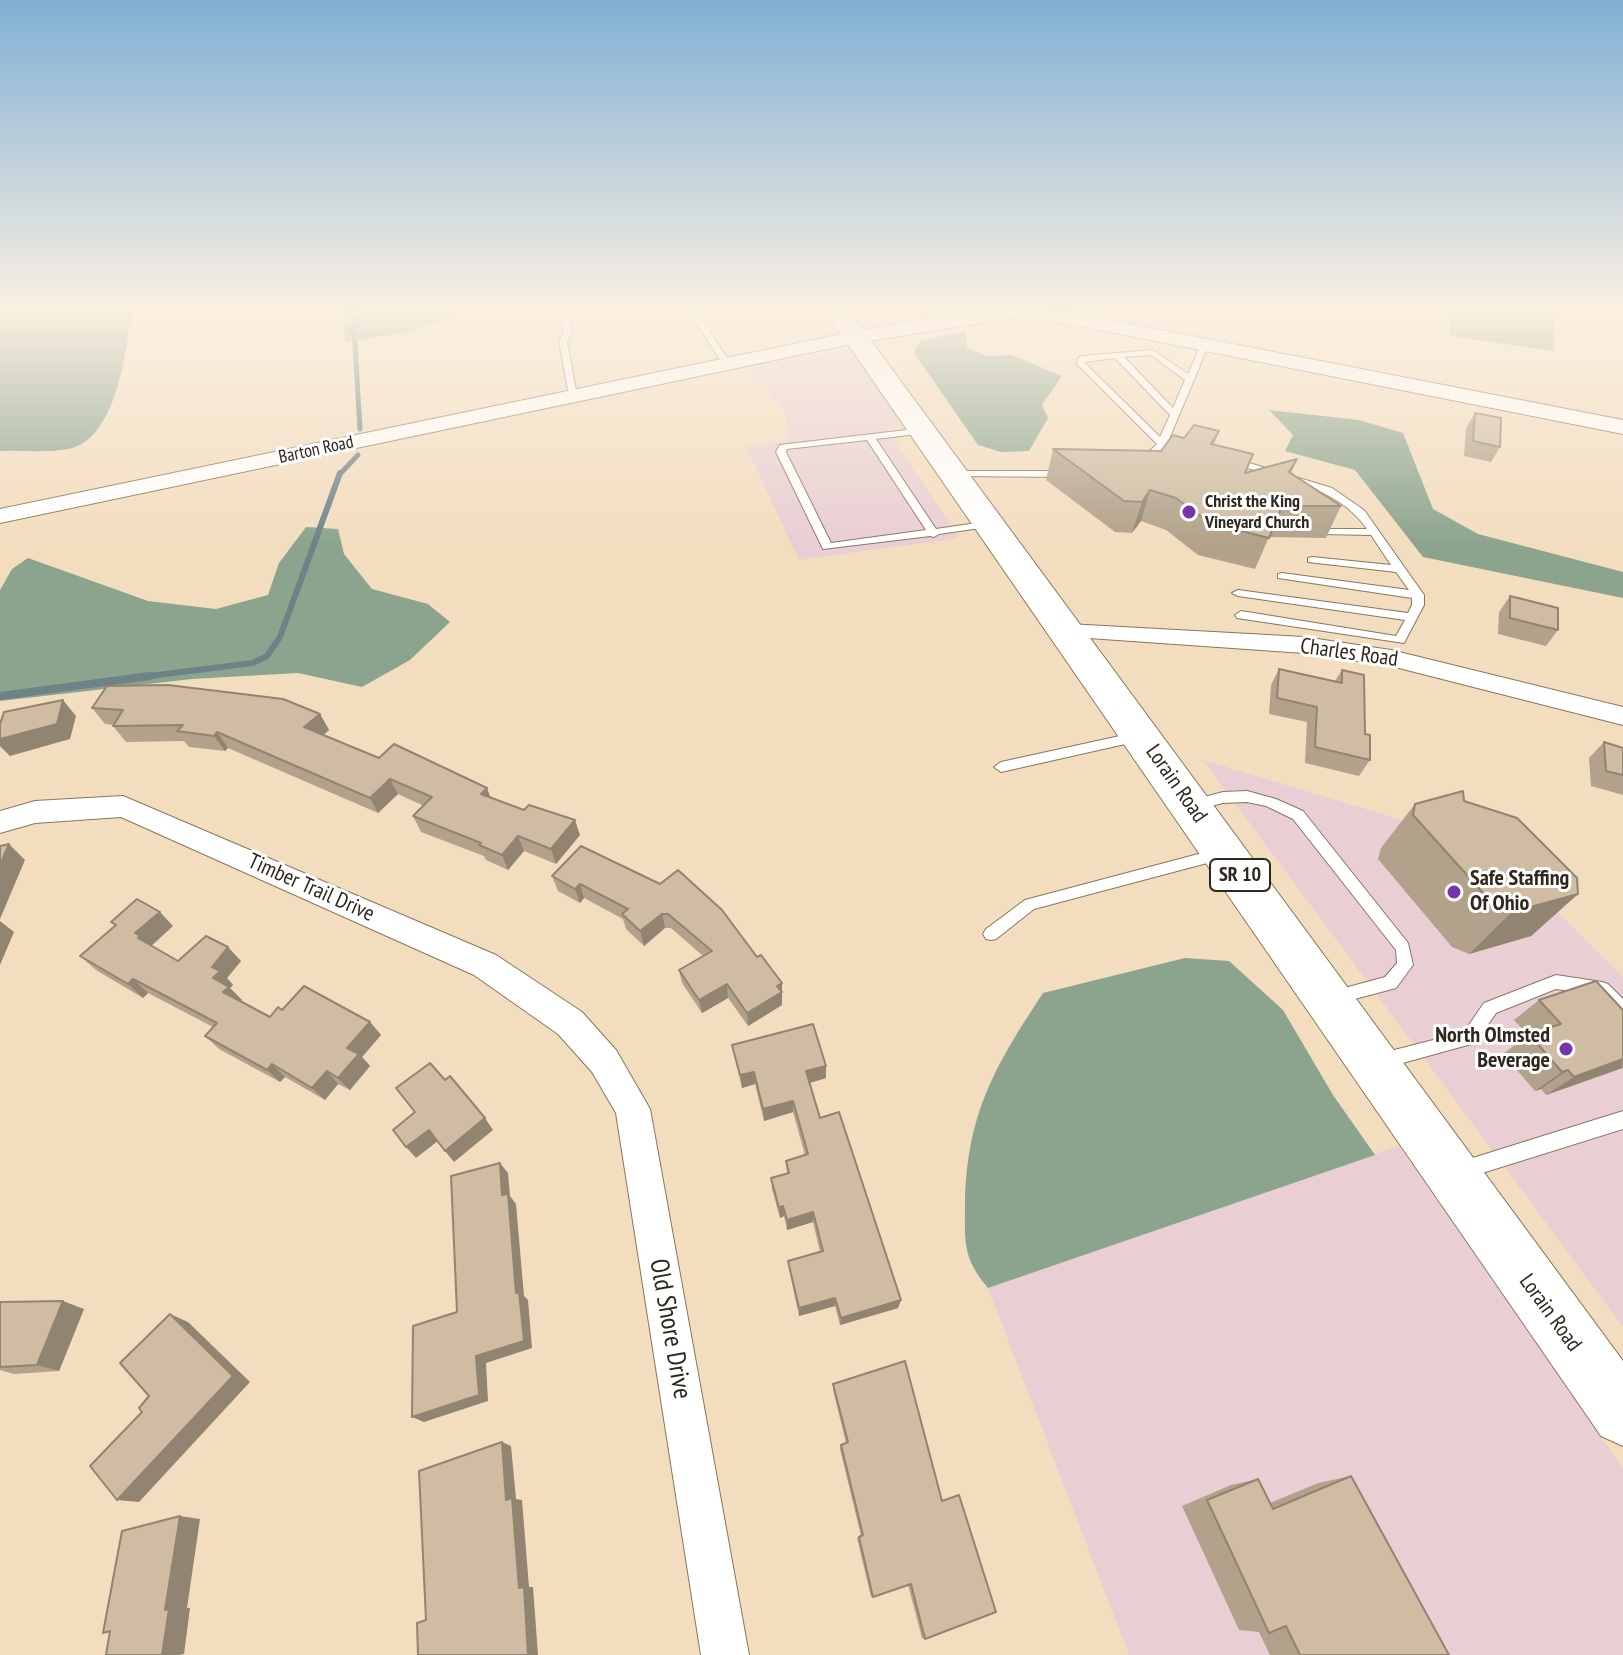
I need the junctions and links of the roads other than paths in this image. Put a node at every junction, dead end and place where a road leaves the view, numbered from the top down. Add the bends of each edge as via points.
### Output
1 (572, 388) edge
2 (610, 388) edge
3 (892, 388) edge
4 (1107, 388) edge
5 (1149, 388) edge
6 (1186, 388) edge
7 (1428, 388) edge
8 (573, 396) junction
9 (1175, 415) junction
10 (1623, 427) edge
11 (923, 431) junction
12 (870, 437) junction
13 (1163, 442) junction
14 (1179, 444) edge
15 (1223, 458) edge
16 (955, 474) junction
17 (1084, 474) edge
18 (1130, 474) edge
19 (0, 516) edge
20 (990, 524) junction
21 (1327, 532) edge
22 (1374, 532) junction
23 (934, 534) junction
24 (1312, 560) dead end
25 (1400, 569) junction
26 (1282, 576) dead end
27 (1238, 593) dead end
28 (1418, 595) junction
29 (1241, 615) dead end
30 (1412, 617) junction
31 (1068, 631) junction
32 (1298, 634) junction
33 (1402, 651) junction
34 (1623, 716) edge
35 (1142, 736) junction
36 (1001, 767) dead end
37 (1192, 806) junction
38 (0, 822) edge
39 (1225, 853) junction
40 (991, 934) dead end
41 (1327, 999) junction
42 (1623, 1010) edge
43 (570, 1023) joint
44 (1373, 1063) junction
45 (1623, 1120) edge
46 (1451, 1174) junction
47 (1621, 1409) edge
48 (725, 1655) edge

1 - 8 lane
2 - 8 street, Barton Road
3 - 11 main road, Lorain Road / SR 10
4 - 13 lane
5 - 9 lane
6 - 9 lane
7 - 10 street, Barton Road
8 - 19 street, Barton Road
9 - 13 lane
11 - 12 lane
11 - 16 main road, Lorain Road / SR 10
12 - 23 lane
12 - 23 lane via 783,447 781,452 827,547
13 - 14 lane
13 - 18 lane
15 - 22 lane via 1328,490 1360,512
16 - 17 lane
16 - 20 main road, Lorain Road / SR 10
20 - 23 lane
20 - 31 main road, Lorain Road / SR 10
21 - 22 lane
22 - 25 lane
24 - 25 lane
25 - 28 lane
26 - 28 lane
27 - 30 lane
28 - 30 lane
29 - 32 lane
30 - 33 lane
31 - 32 street, Charles Road
31 - 35 main road, Lorain Road / SR 10
32 - 33 street, Charles Road
33 - 34 street, Charles Road
35 - 36 lane
35 - 37 main road, Lorain Road / SR 10
37 - 39 main road, Lorain Road / SR 10
37 - 41 lane via 1239,793 1298,815 1403,948 1405,965 1390,983
38 - 43 street, Timber Trail Drive via 35,812 123,806 485,965
39 - 40 lane via 1030,904
39 - 41 main road, Lorain Road / SR 10
41 - 44 main road, Lorain Road / SR 10
42 - 44 lane via 1602,989 1556,982 1490,1008 1469,1038
43 - 48 street, Old Shore Drive via 604,1061 633,1109
44 - 46 main road, Lorain Road / SR 10
45 - 46 lane
46 - 47 main road, Lorain Road / SR 10

